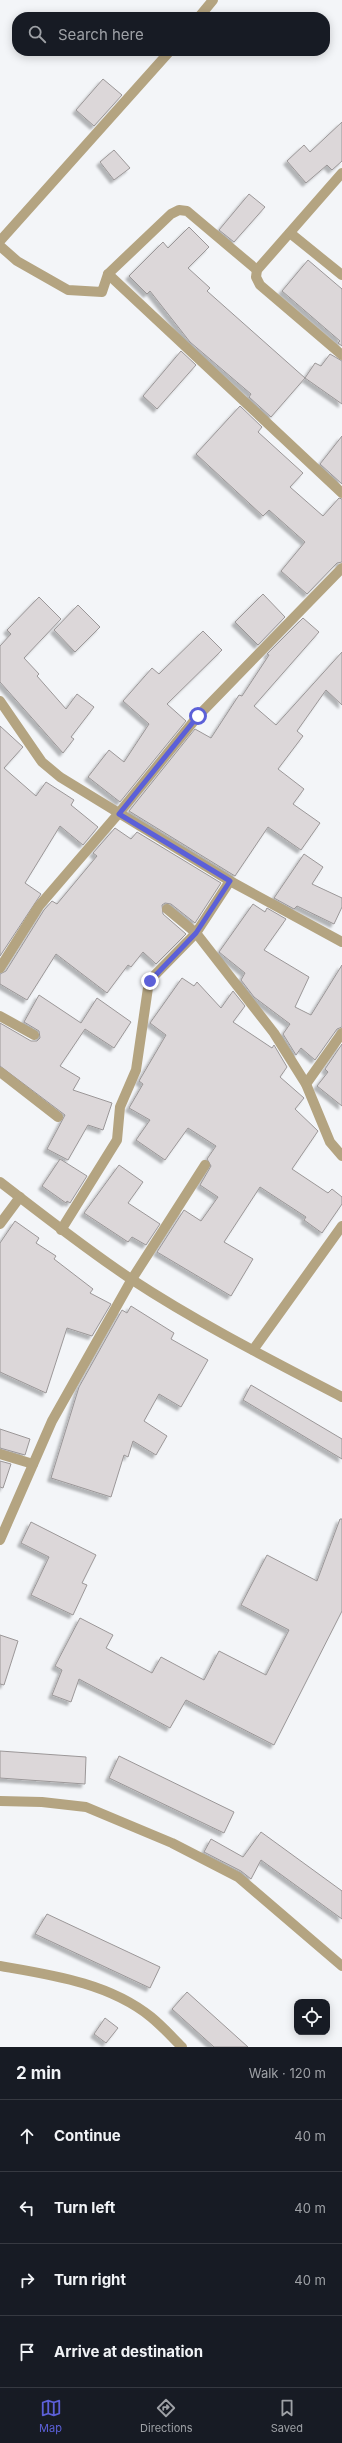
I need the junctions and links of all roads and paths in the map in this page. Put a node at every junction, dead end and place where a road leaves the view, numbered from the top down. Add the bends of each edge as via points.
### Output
1 (213, 0) edge
2 (202, 12) edge
3 (166, 56) edge
4 (342, 173) edge
5 (290, 233) junction
6 (0, 241) edge
7 (0, 246) edge
8 (257, 270) junction
9 (108, 274) junction
10 (342, 275) edge
11 (342, 355) edge
12 (342, 493) edge
13 (342, 568) edge
14 (0, 701) edge
15 (119, 814) junction
16 (230, 881) junction
17 (167, 909) dead end
18 (196, 933) junction
19 (342, 942) edge
20 (0, 968) edge
21 (0, 1016) edge
22 (342, 1033) edge
23 (34, 1035) dead end
24 (0, 1072) edge
25 (306, 1084) junction
26 (58, 1117) dead end
27 (342, 1156) edge
28 (205, 1165) dead end
29 (0, 1182) edge
30 (20, 1197) junction
31 (0, 1224) edge
32 (342, 1226) edge
33 (61, 1230) junction
34 (132, 1279) junction
35 (253, 1350) junction
36 (342, 1397) edge
37 (0, 1454) edge
38 (33, 1464) junction
39 (0, 1540) edge
40 (0, 1801) edge
41 (0, 1966) edge
42 (342, 1966) edge
43 (182, 2047) edge

1 - 2 street
3 - 6 street
4 - 5 street
5 - 8 street
5 - 10 street
7 - 9 street via 17,261 68,290 102,292
8 - 9 street via 187,211 179,210 171,214
8 - 11 street via 256,277 260,285
9 - 12 street
13 - 15 street via 198,716
14 - 15 street via 42,762 60,777
15 - 16 street
15 - 20 street via 39,906
16 - 18 street
16 - 19 street
17 - 18 street
18 - 25 street via 261,1015
18 - 33 street via 150,981 136,1070 120,1107 118,1140
21 - 23 street
22 - 25 street
24 - 26 street
25 - 27 street via 330,1142
28 - 34 street
29 - 30 street
30 - 31 street
30 - 33 street
32 - 35 street
33 - 34 street
34 - 35 street
34 - 38 street via 52,1421
35 - 36 street
37 - 38 street
38 - 39 street
40 - 42 street via 42,1802 86,1808 172,1843 238,1877
41 - 43 street via 71,1978 113,1995 151,2018

